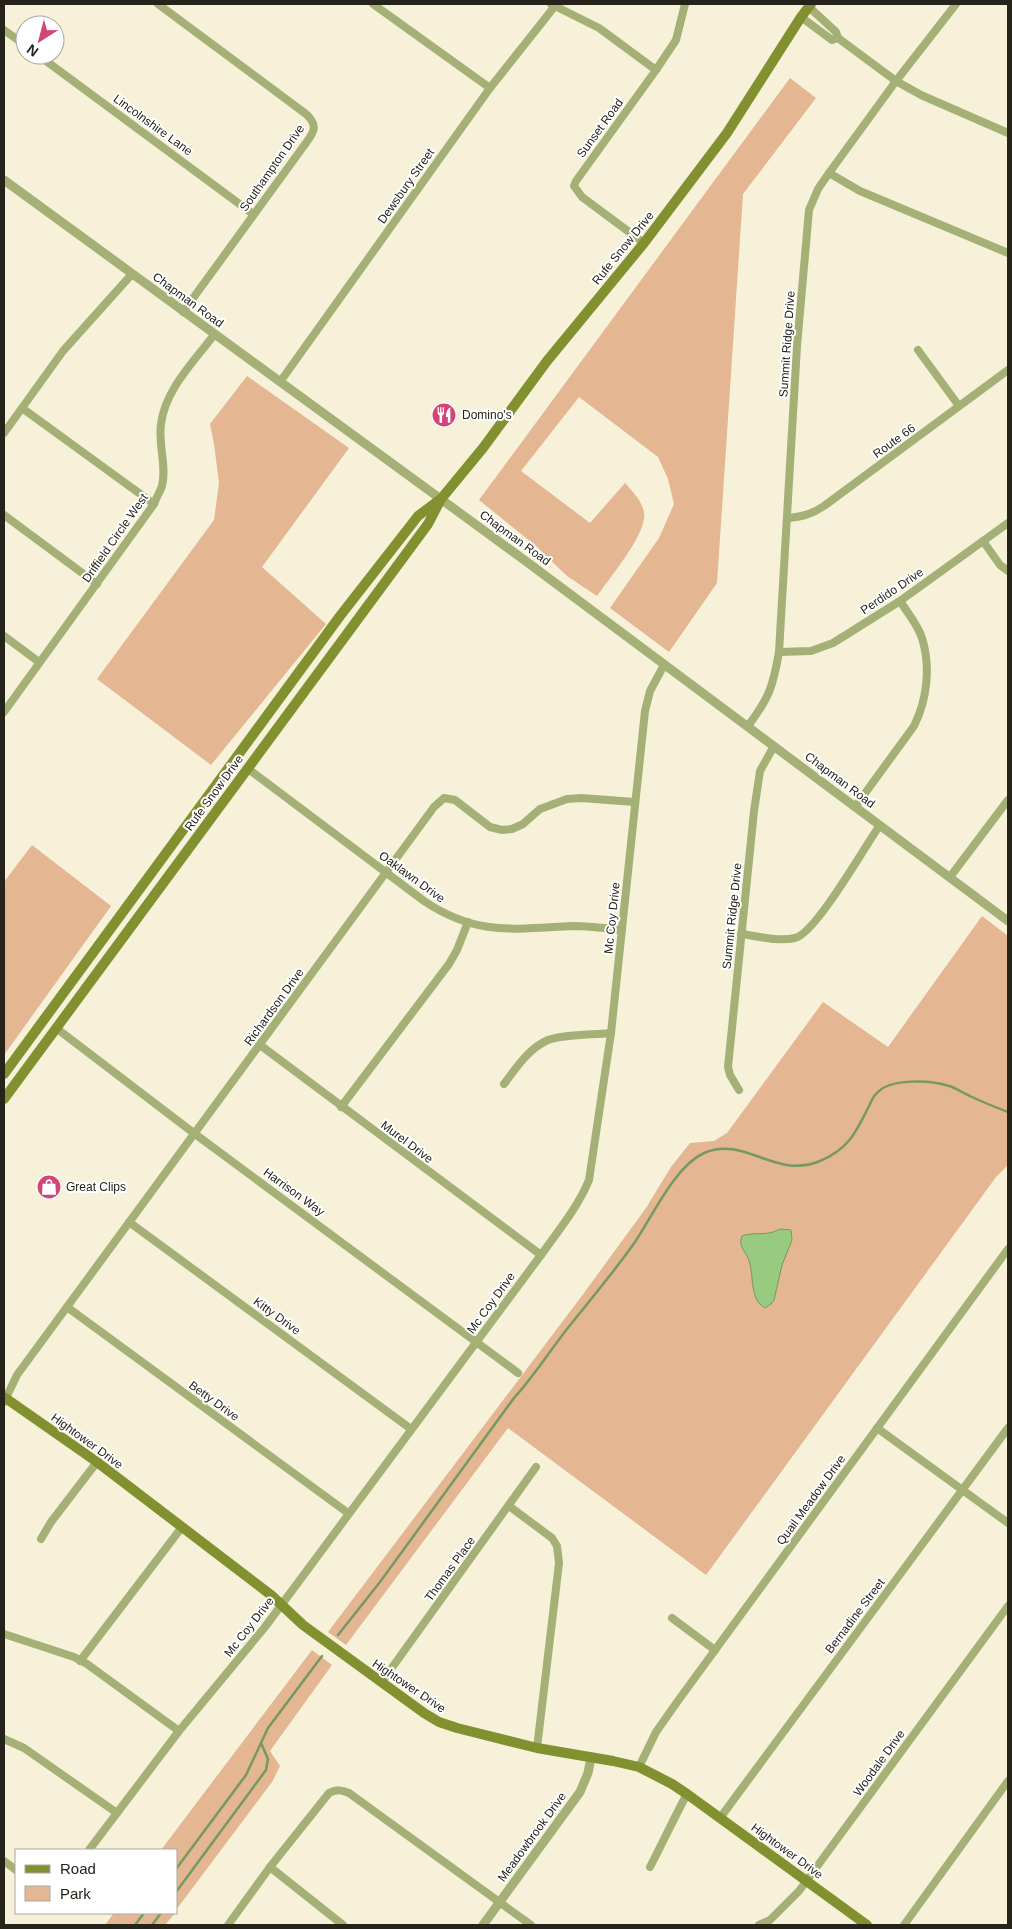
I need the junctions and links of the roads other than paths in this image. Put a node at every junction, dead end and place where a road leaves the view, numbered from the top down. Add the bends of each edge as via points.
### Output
1 (158, 4) edge
2 (373, 4) edge
3 (685, 4) edge
4 (956, 4) edge
5 (553, 5) edge
6 (810, 5) edge
7 (801, 17) junction
8 (4, 30) edge
9 (15, 38) edge
10 (838, 38) junction
11 (52, 65) edge
12 (656, 70) junction
13 (896, 81) junction
14 (490, 88) junction
15 (1008, 133) edge
16 (829, 173) junction
17 (4, 180) edge
18 (254, 214) junction
19 (644, 243) junction
20 (1008, 253) edge
21 (132, 274) junction
22 (183, 312) junction
23 (214, 335) junction
24 (918, 350) dead end
25 (1008, 370) edge
26 (280, 382) junction
27 (959, 406) junction
28 (22, 408) junction
29 (4, 433) edge
30 (441, 499) junction
31 (154, 504) junction
32 (4, 515) edge
33 (787, 518) junction
34 (1008, 523) edge
35 (982, 541) junction
36 (1008, 571) edge
37 (97, 584) junction
38 (900, 601) junction
39 (4, 636) edge
40 (779, 652) junction
41 (39, 662) junction
42 (664, 665) junction
43 (4, 712) edge
44 (748, 726) junction
45 (774, 746) junction
46 (247, 768) junction
47 (1008, 800) edge
48 (635, 802) junction
49 (855, 807) junction
50 (880, 825) junction
51 (386, 873) junction
52 (950, 877) junction
53 (1008, 921) edge
54 (468, 922) junction
55 (622, 930) junction
56 (741, 934) junction
57 (56, 1028) junction
58 (611, 1033) junction
59 (260, 1045) junction
60 (4, 1074) edge
61 (504, 1084) dead end
62 (739, 1090) dead end
63 (4, 1099) edge
64 (341, 1107) junction
65 (195, 1134) junction
66 (129, 1222) junction
67 (1008, 1249) edge
68 (541, 1255) junction
69 (67, 1307) junction
70 (477, 1342) junction
71 (518, 1372) dead end
72 (4, 1399) edge
73 (877, 1428) junction
74 (1008, 1428) edge
75 (411, 1429) junction
76 (97, 1462) junction
77 (536, 1467) dead end
78 (963, 1490) junction
79 (510, 1506) junction
80 (348, 1513) junction
81 (1008, 1524) edge
82 (182, 1527) junction
83 (40, 1539) dead end
84 (282, 1604) junction
85 (1008, 1606) edge
86 (672, 1618) dead end
87 (4, 1634) edge
88 (715, 1650) junction
89 (80, 1660) junction
90 (380, 1683) junction
91 (180, 1730) junction
92 (4, 1739) edge
93 (537, 1748) junction
94 (591, 1758) junction
95 (639, 1768) junction
96 (1008, 1781) edge
97 (687, 1794) junction
98 (117, 1813) junction
99 (720, 1818) junction
100 (90, 1849) edge
101 (4, 1861) edge
102 (650, 1866) dead end
103 (270, 1867) junction
104 (15, 1869) edge
105 (806, 1881) junction
106 (499, 1902) junction
107 (228, 1925) edge
108 (342, 1925) edge
109 (483, 1925) edge
110 (531, 1925) edge
111 (759, 1925) edge
112 (867, 1925) edge
113 (904, 1925) edge

1 - 18 street, Southampton Drive via 314,121 312,134
2 - 14 street
3 - 12 street, Sunset Road via 676,40
4 - 13 street, Summit Ridge Drive
5 - 12 street via 599,28
5 - 14 street, Dewsbury Street
6 - 7 main road, Rufe Snow Drive
6 - 10 street
7 - 10 street via 832,40
7 - 19 main road, Rufe Snow Drive via 727,133
8 - 9 street
10 - 13 street
11 - 18 street, Lincolnshire Lane
12 - 19 street, Sunset Road via 574,186 582,197
13 - 15 street
13 - 16 street, Summit Ridge Drive
14 - 26 street, Dewsbury Street
16 - 20 street via 860,191
16 - 33 street, Summit Ridge Drive via 808,210
17 - 21 street, Chapman Road
18 - 22 street, Southampton Drive
19 - 30 main road, Rufe Snow Drive via 547,361
21 - 22 street, Chapman Road
21 - 28 street via 64,351
22 - 23 street, Chapman Road
23 - 26 street, Chapman Road
23 - 31 street, Driffield Circle West via 176,386 165,407 160,439 162,486
24 - 27 street
25 - 27 street, Route 66
26 - 30 street, Chapman Road
27 - 33 street, Route 66 via 824,506 800,518
28 - 29 street
28 - 31 street
30 - 42 street, Chapman Road
30 - 46 main road, Rufe Snow Drive via 428,524
30 - 60 main road, Rufe Snow Drive via 418,516 340,616
31 - 37 street, Driffield Circle West
32 - 37 street
33 - 40 street, Summit Ridge Drive
34 - 35 street, Perdido Drive
35 - 36 street
35 - 38 street, Perdido Drive
37 - 41 street, Driffield Circle West
38 - 40 street, Perdido Drive via 833,643 811,651
38 - 49 street via 922,638 926,693 914,726
39 - 41 street
40 - 44 street, Summit Ridge Drive via 773,686
41 - 43 street, Driffield Circle West
42 - 44 street, Chapman Road
42 - 48 street, Mc Coy Drive via 650,691 645,711
44 - 45 street, Chapman Road
45 - 49 street, Chapman Road
45 - 56 street, Summit Ridge Drive via 760,772
46 - 51 street, Oaklawn Drive
46 - 57 main road, Rufe Snow Drive
47 - 52 street
48 - 51 street, Richardson Drive via 567,799 540,809 512,830 502,830 490,827 455,800 444,798
48 - 55 street, Mc Coy Drive
49 - 50 street, Chapman Road
50 - 52 street, Chapman Road
50 - 56 street via 825,909 803,934 780,939
51 - 54 street, Oaklawn Drive via 439,911
51 - 59 street, Richardson Drive
52 - 53 street, Chapman Road
54 - 55 street, Oaklawn Drive via 502,930 572,926
54 - 64 street via 449,964
55 - 58 street, Mc Coy Drive
56 - 62 street, Summit Ridge Drive via 728,1067
57 - 63 main road, Rufe Snow Drive
57 - 65 street, Harrison Way
58 - 61 street via 546,1041 519,1064
58 - 68 street, Mc Coy Drive via 589,1180 576,1205
59 - 64 street, Murel Drive
59 - 65 street, Richardson Drive
64 - 68 street, Murel Drive
65 - 66 street, Richardson Drive
65 - 70 street, Harrison Way
66 - 69 street, Richardson Drive
66 - 75 street, Kitty Drive
67 - 73 street, Quail Meadow Drive
68 - 70 street, Mc Coy Drive
69 - 72 street, Richardson Drive via 17,1375
69 - 80 street, Betty Drive
70 - 71 street, Harrison Way
70 - 75 street, Mc Coy Drive
72 - 76 main road, Hightower Drive
73 - 78 street
73 - 88 street, Quail Meadow Drive
74 - 78 street, Bernadine Street
75 - 80 street, Mc Coy Drive
76 - 82 main road, Hightower Drive
76 - 83 street
77 - 79 street, Thomas Place
78 - 81 street
78 - 99 street, Bernadine Street
79 - 90 street, Thomas Place
79 - 93 street via 552,1538 558,1553
80 - 84 street, Mc Coy Drive
82 - 84 main road, Hightower Drive
82 - 89 street
84 - 90 main road, Hightower Drive via 303,1625
84 - 91 street, Mc Coy Drive
85 - 105 street, Woodale Drive
86 - 88 street
87 - 89 street
88 - 95 street, Quail Meadow Drive via 656,1732
89 - 91 street
90 - 93 main road, Hightower Drive via 439,1722
91 - 98 street, Mc Coy Drive
92 - 98 street via 24,1748
93 - 94 main road, Hightower Drive
94 - 95 main road, Hightower Drive
94 - 106 street, Meadowbrook Drive via 580,1792
95 - 97 main road, Hightower Drive
96 - 113 street
97 - 99 main road, Hightower Drive
97 - 102 street
98 - 100 street, Mc Coy Drive
99 - 105 main road, Hightower Drive
101 - 104 street
103 - 106 street via 329,1793 341,1790
103 - 107 street
103 - 108 street
105 - 111 street, Woodale Drive via 770,1920
105 - 112 main road, Hightower Drive
106 - 109 street, Meadowbrook Drive
106 - 110 street

